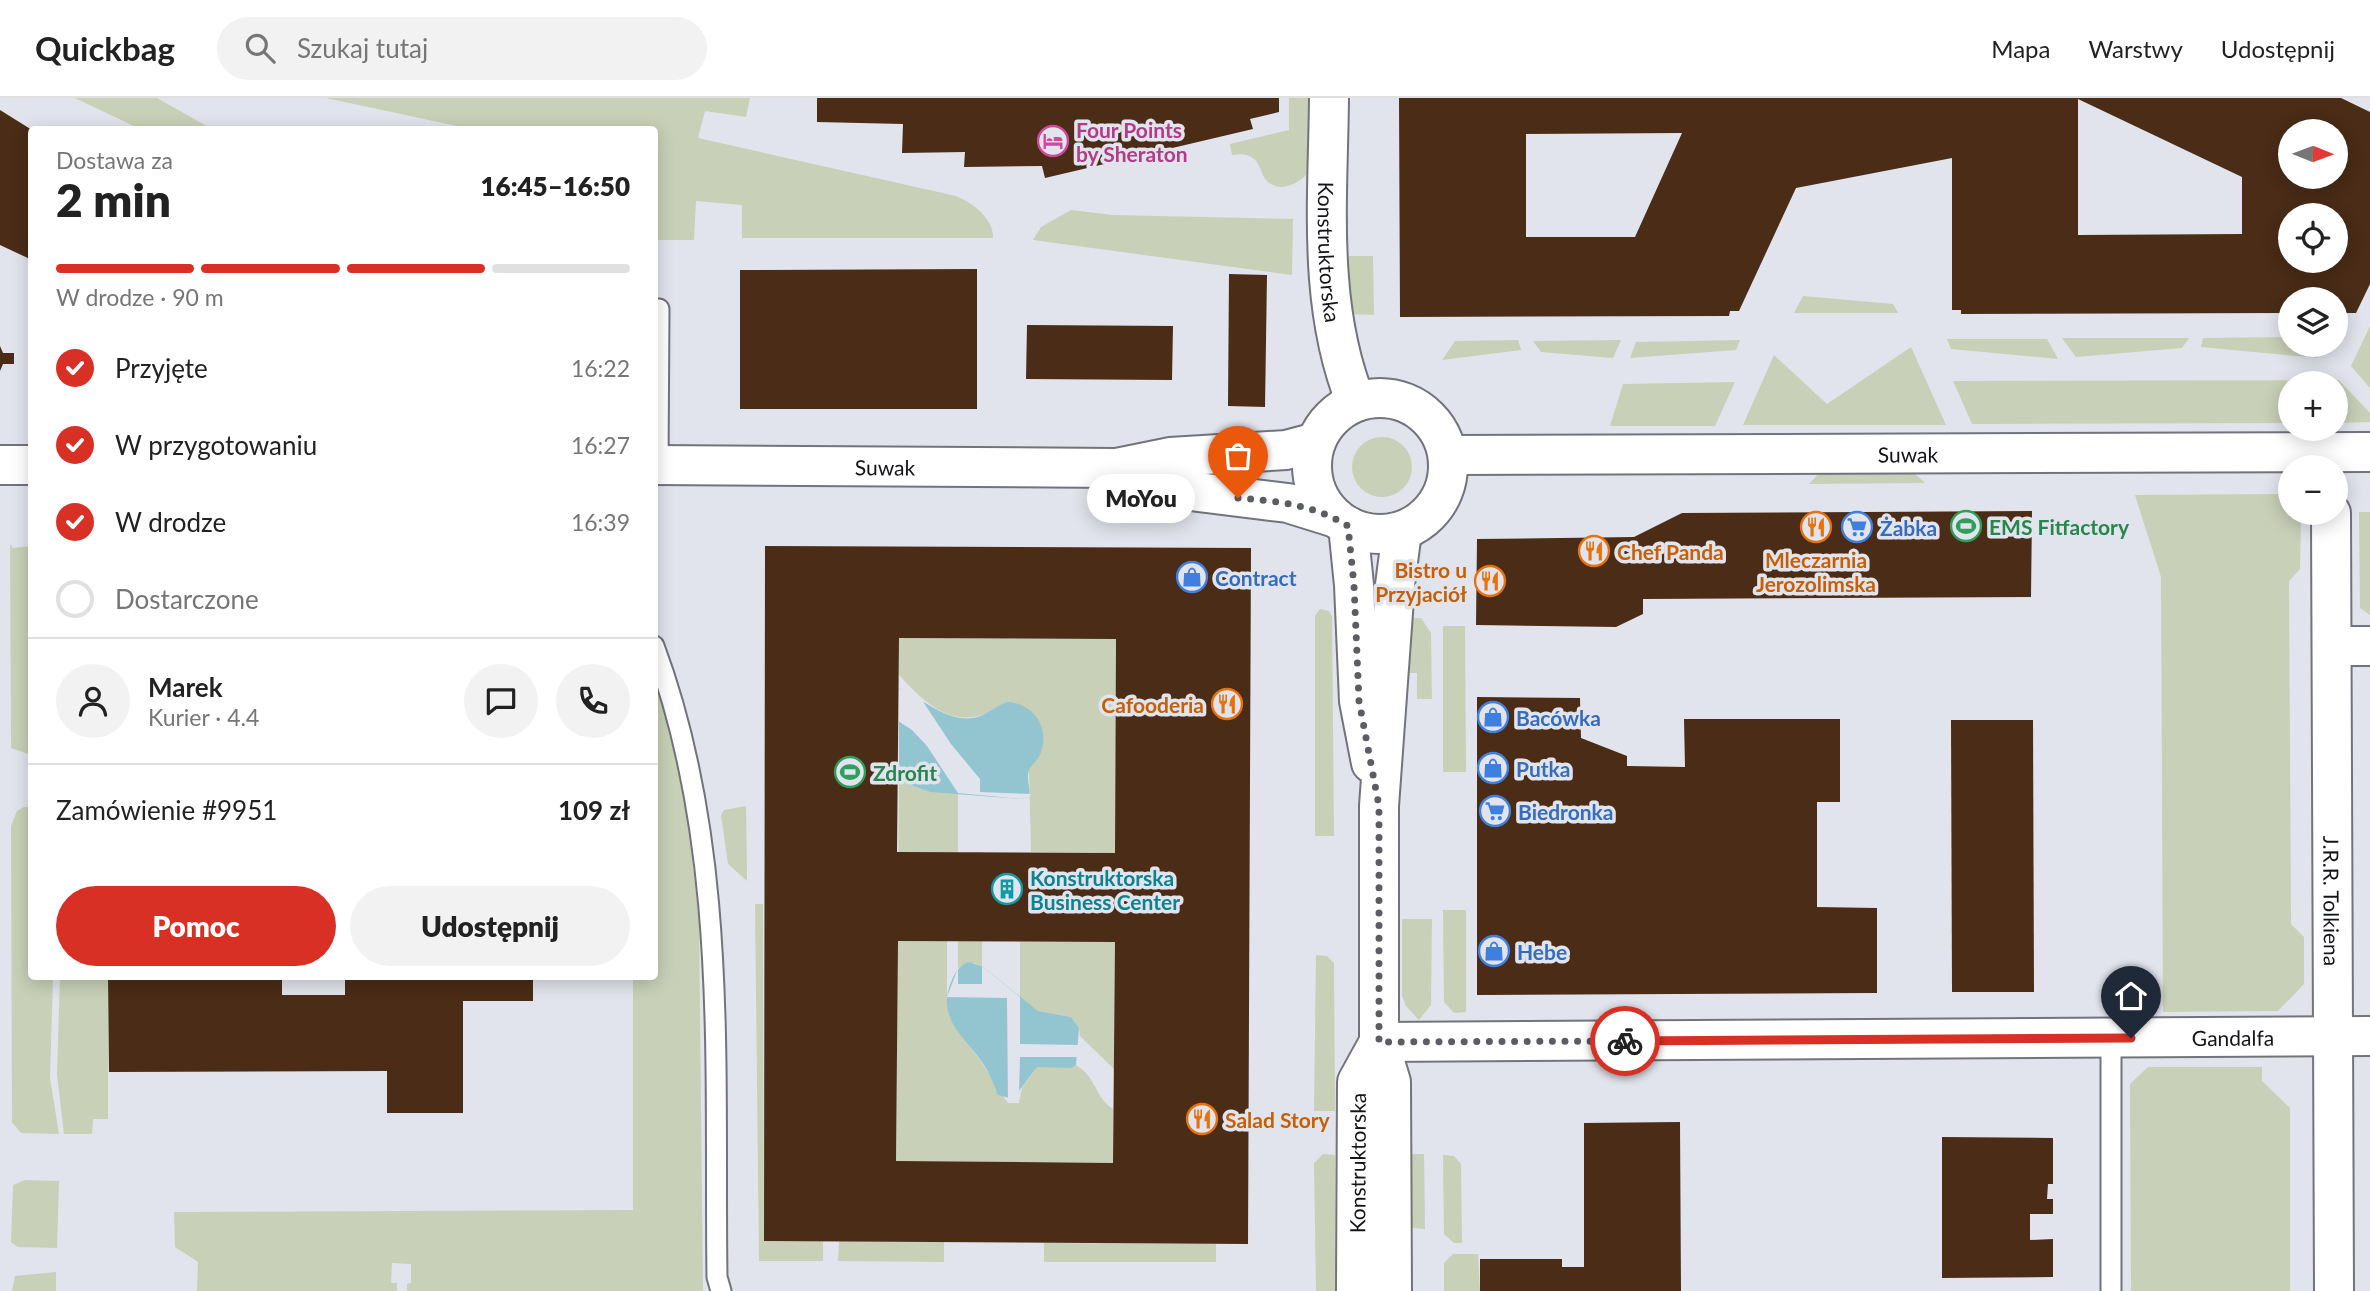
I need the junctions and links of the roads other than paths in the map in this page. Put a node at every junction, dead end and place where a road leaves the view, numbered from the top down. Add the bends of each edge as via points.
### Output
1 (1329, 98) edge
2 (659, 309) dead end
3 (658, 361) edge
4 (1356, 402) junction
5 (1316, 442) junction
6 (2370, 453) edge
7 (1448, 455) junction
8 (2348, 457) edge
9 (2278, 460) edge
10 (0, 465) edge
11 (28, 465) edge
12 (658, 465) edge
13 (1116, 468) junction
14 (1342, 522) junction
15 (2331, 525) edge
16 (1402, 531) junction
17 (2332, 646) junction
18 (2370, 646) edge
19 (658, 658) edge
20 (1379, 806) junction
21 (2351, 1037) edge
22 (2111, 1038) junction
23 (1379, 1042) junction
24 (721, 1291) edge
25 (1356, 1291) edge
26 (1392, 1291) edge
27 (2111, 1291) edge
28 (2334, 1291) edge

1 - 4 street, Konstruktorska via 1332,321
2 - 3 lane
4 - 5 street via 1332,418
4 - 7 street via 1396,400 1416,408 1432,422
5 - 13 street, Suwak via 1279,451 1170,457
5 - 14 street via 1312,458 1316,491
6 - 8 street, Suwak
7 - 9 street, Suwak
7 - 16 street via 1447,481 1439,501 1424,519
10 - 11 street
12 - 13 street, Suwak
13 - 14 street, Suwak via 1182,490 1288,503
14 - 16 street via 1365,533
14 - 20 street, Konstruktorska via 1354,585 1359,701
15 - 17 street, J.R.R. Tolkiena
16 - 20 street, Konstruktorska
17 - 18 street
17 - 21 street, J.R.R. Tolkiena
19 - 24 lane via 686,745 707,871 717,1277
20 - 23 street, Konstruktorska
21 - 22 street, Gandalfa
21 - 28 street, J.R.R. Tolkiena
22 - 23 street, Gandalfa
22 - 27 lane
23 - 25 street, Konstruktorska via 1357,1082
23 - 26 street, Konstruktorska via 1391,1082

